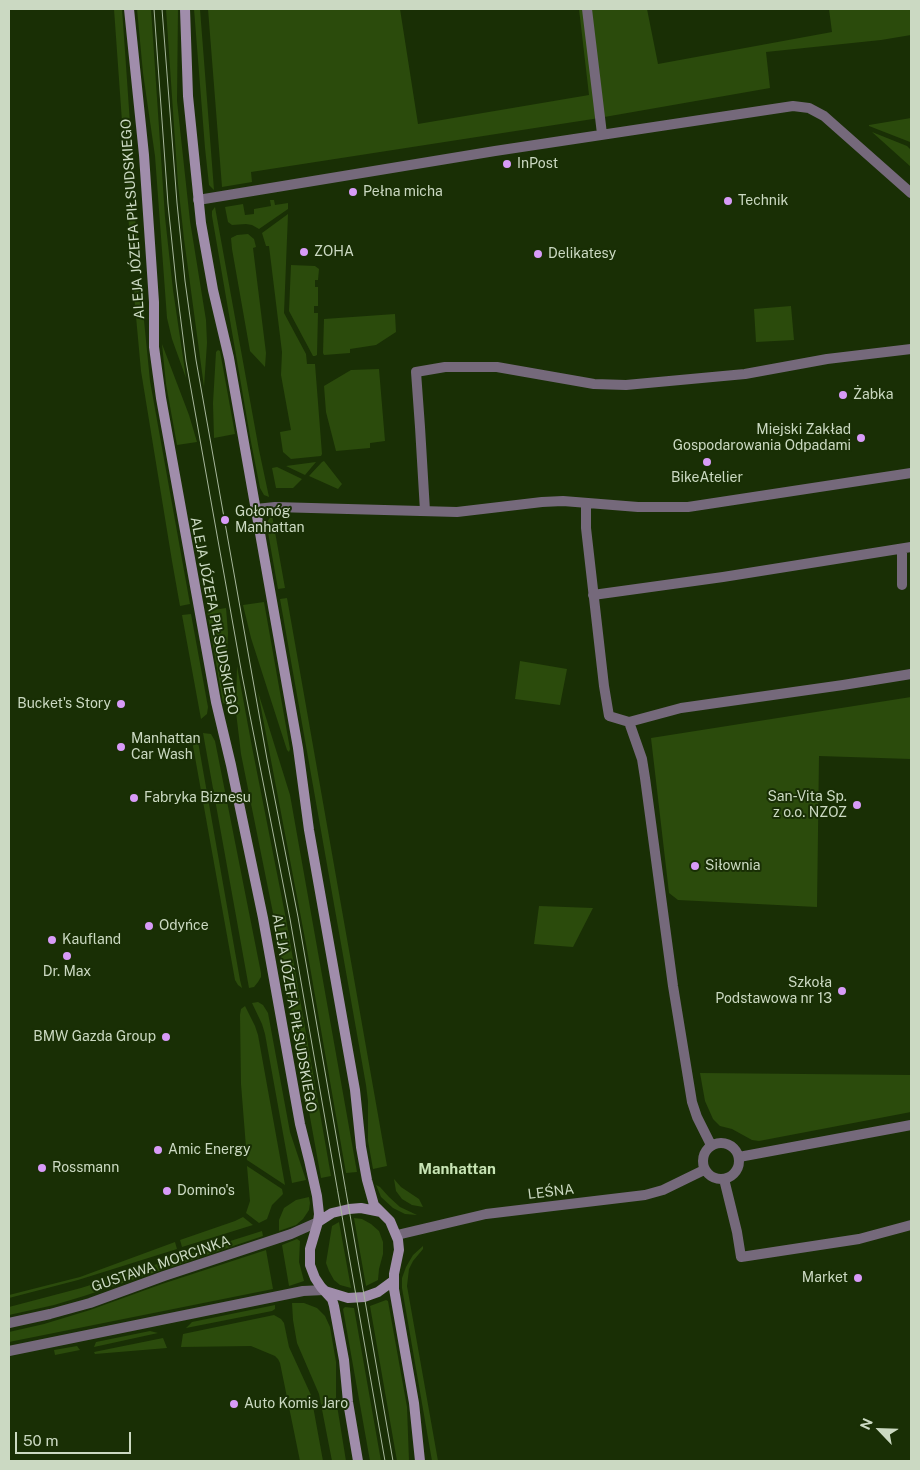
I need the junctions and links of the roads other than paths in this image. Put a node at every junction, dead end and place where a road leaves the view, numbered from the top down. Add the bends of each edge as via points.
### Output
1 (129, 9) edge
2 (186, 9) edge
3 (587, 9) edge
4 (602, 134) junction
5 (911, 193) edge
6 (198, 200) junction
7 (911, 349) edge
8 (911, 473) edge
9 (586, 504) junction
10 (256, 509) junction
11 (425, 511) junction
12 (906, 548) edge
13 (902, 585) dead end
14 (594, 595) junction
15 (911, 674) edge
16 (629, 722) junction
17 (911, 1126) edge
18 (711, 1145) junction
19 (738, 1157) junction
20 (704, 1170) junction
21 (724, 1179) junction
22 (382, 1212) junction
23 (318, 1222) junction
24 (911, 1225) edge
25 (397, 1235) junction
26 (393, 1281) junction
27 (325, 1291) junction
28 (9, 1323) edge
29 (9, 1351) edge
30 (358, 1461) edge
31 (420, 1461) edge

1 - 23 street, ALEJA JÓZEFA PIŁSUDSKIEGO via 144,165 154,346 161,398 208,661 232,765 300,1124 311,1167
2 - 6 street via 188,96
3 - 4 street
4 - 5 street via 801,106 824,116
4 - 6 street
6 - 10 street
7 - 11 street via 827,359 746,374 626,385 594,384 497,367 445,367 416,372
8 - 9 street via 688,507
9 - 11 street via 563,501 466,512
9 - 14 street
10 - 11 street
10 - 22 street via 355,1090 364,1164 371,1197
12 - 13 street
12 - 14 street
14 - 16 street via 609,716
15 - 16 street via 681,708
16 - 18 street via 642,759 692,1102
17 - 19 street
18 - 19 street via 719,1142 730,1145
18 - 20 street via 703,1156
19 - 21 street via 736,1171
20 - 21 street via 709,1176
20 - 25 street, LEŚNA via 645,1195 486,1214
21 - 24 street via 741,1257 873,1236
22 - 23 street via 349,1209
22 - 25 street
23 - 27 street via 310,1259 315,1278
23 - 28 street, GUSTAWA MORCINKA via 292,1234 90,1303
25 - 26 street via 399,1250
26 - 27 street via 378,1292 360,1298
26 - 31 street via 415,1410
27 - 29 street via 303,1292
27 - 30 street via 334,1306

